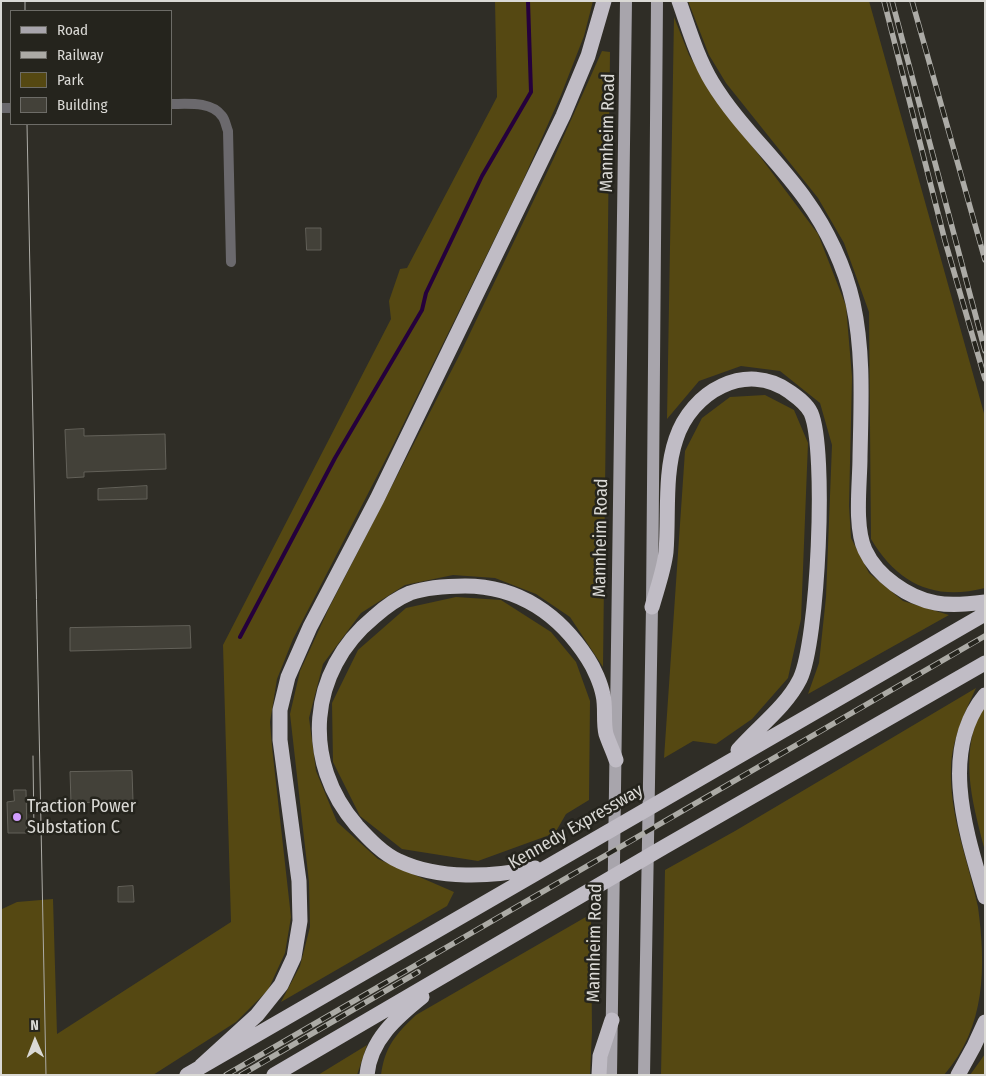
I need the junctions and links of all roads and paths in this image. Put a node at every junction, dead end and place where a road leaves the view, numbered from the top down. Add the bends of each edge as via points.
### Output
1 (604, 1) edge
2 (626, 1) edge
3 (658, 1) edge
4 (679, 1) edge
5 (172, 104) edge
6 (231, 262) dead end
7 (985, 602) edge
8 (652, 607) junction
9 (985, 614) edge
10 (985, 664) edge
11 (985, 695) edge
12 (731, 758) junction
13 (616, 760) junction
14 (560, 859) junction
15 (985, 897) edge
16 (502, 942) junction
17 (612, 1020) junction
18 (985, 1022) edge
19 (202, 1066) junction
20 (187, 1075) edge
21 (274, 1075) edge
22 (367, 1075) edge
23 (599, 1075) edge
24 (612, 1075) edge
25 (644, 1075) edge
26 (958, 1075) edge

1 - 19 highway via 588,56 563,116 288,677 280,710 280,740 299,881 300,921 294,957 281,985 257,1015
2 - 13 main road, Mannheim Road
3 - 8 main road
4 - 7 highway via 712,82 806,200 821,224 844,275 852,302 861,364 859,505 864,549 874,565 891,581 914,595 935,603
5 - 6 street via 208,106 222,115 228,131
8 - 12 highway via 666,554 674,446 687,416 705,395 723,384 741,379 762,380 782,386 810,411 819,445 812,630 808,658 789,697
8 - 25 main road
9 - 12 highway, Kennedy Expressway
10 - 16 highway
11 - 15 highway via 969,724 960,757 960,794 968,840
12 - 14 highway, Kennedy Expressway
13 - 14 highway via 606,732 603,695 589,660 562,624 548,612 501,590 443,586 410,593 355,633 332,670 320,711 320,750 327,779 343,810 371,842 397,861 455,874 509,872
13 - 17 main road, Mannheim Road
14 - 19 highway, Kennedy Expressway
16 - 21 highway
16 - 22 highway via 426,994 393,1022 373,1051
17 - 23 highway via 600,1056
17 - 24 main road, Mannheim Road
18 - 26 highway
19 - 20 highway, Kennedy Expressway

